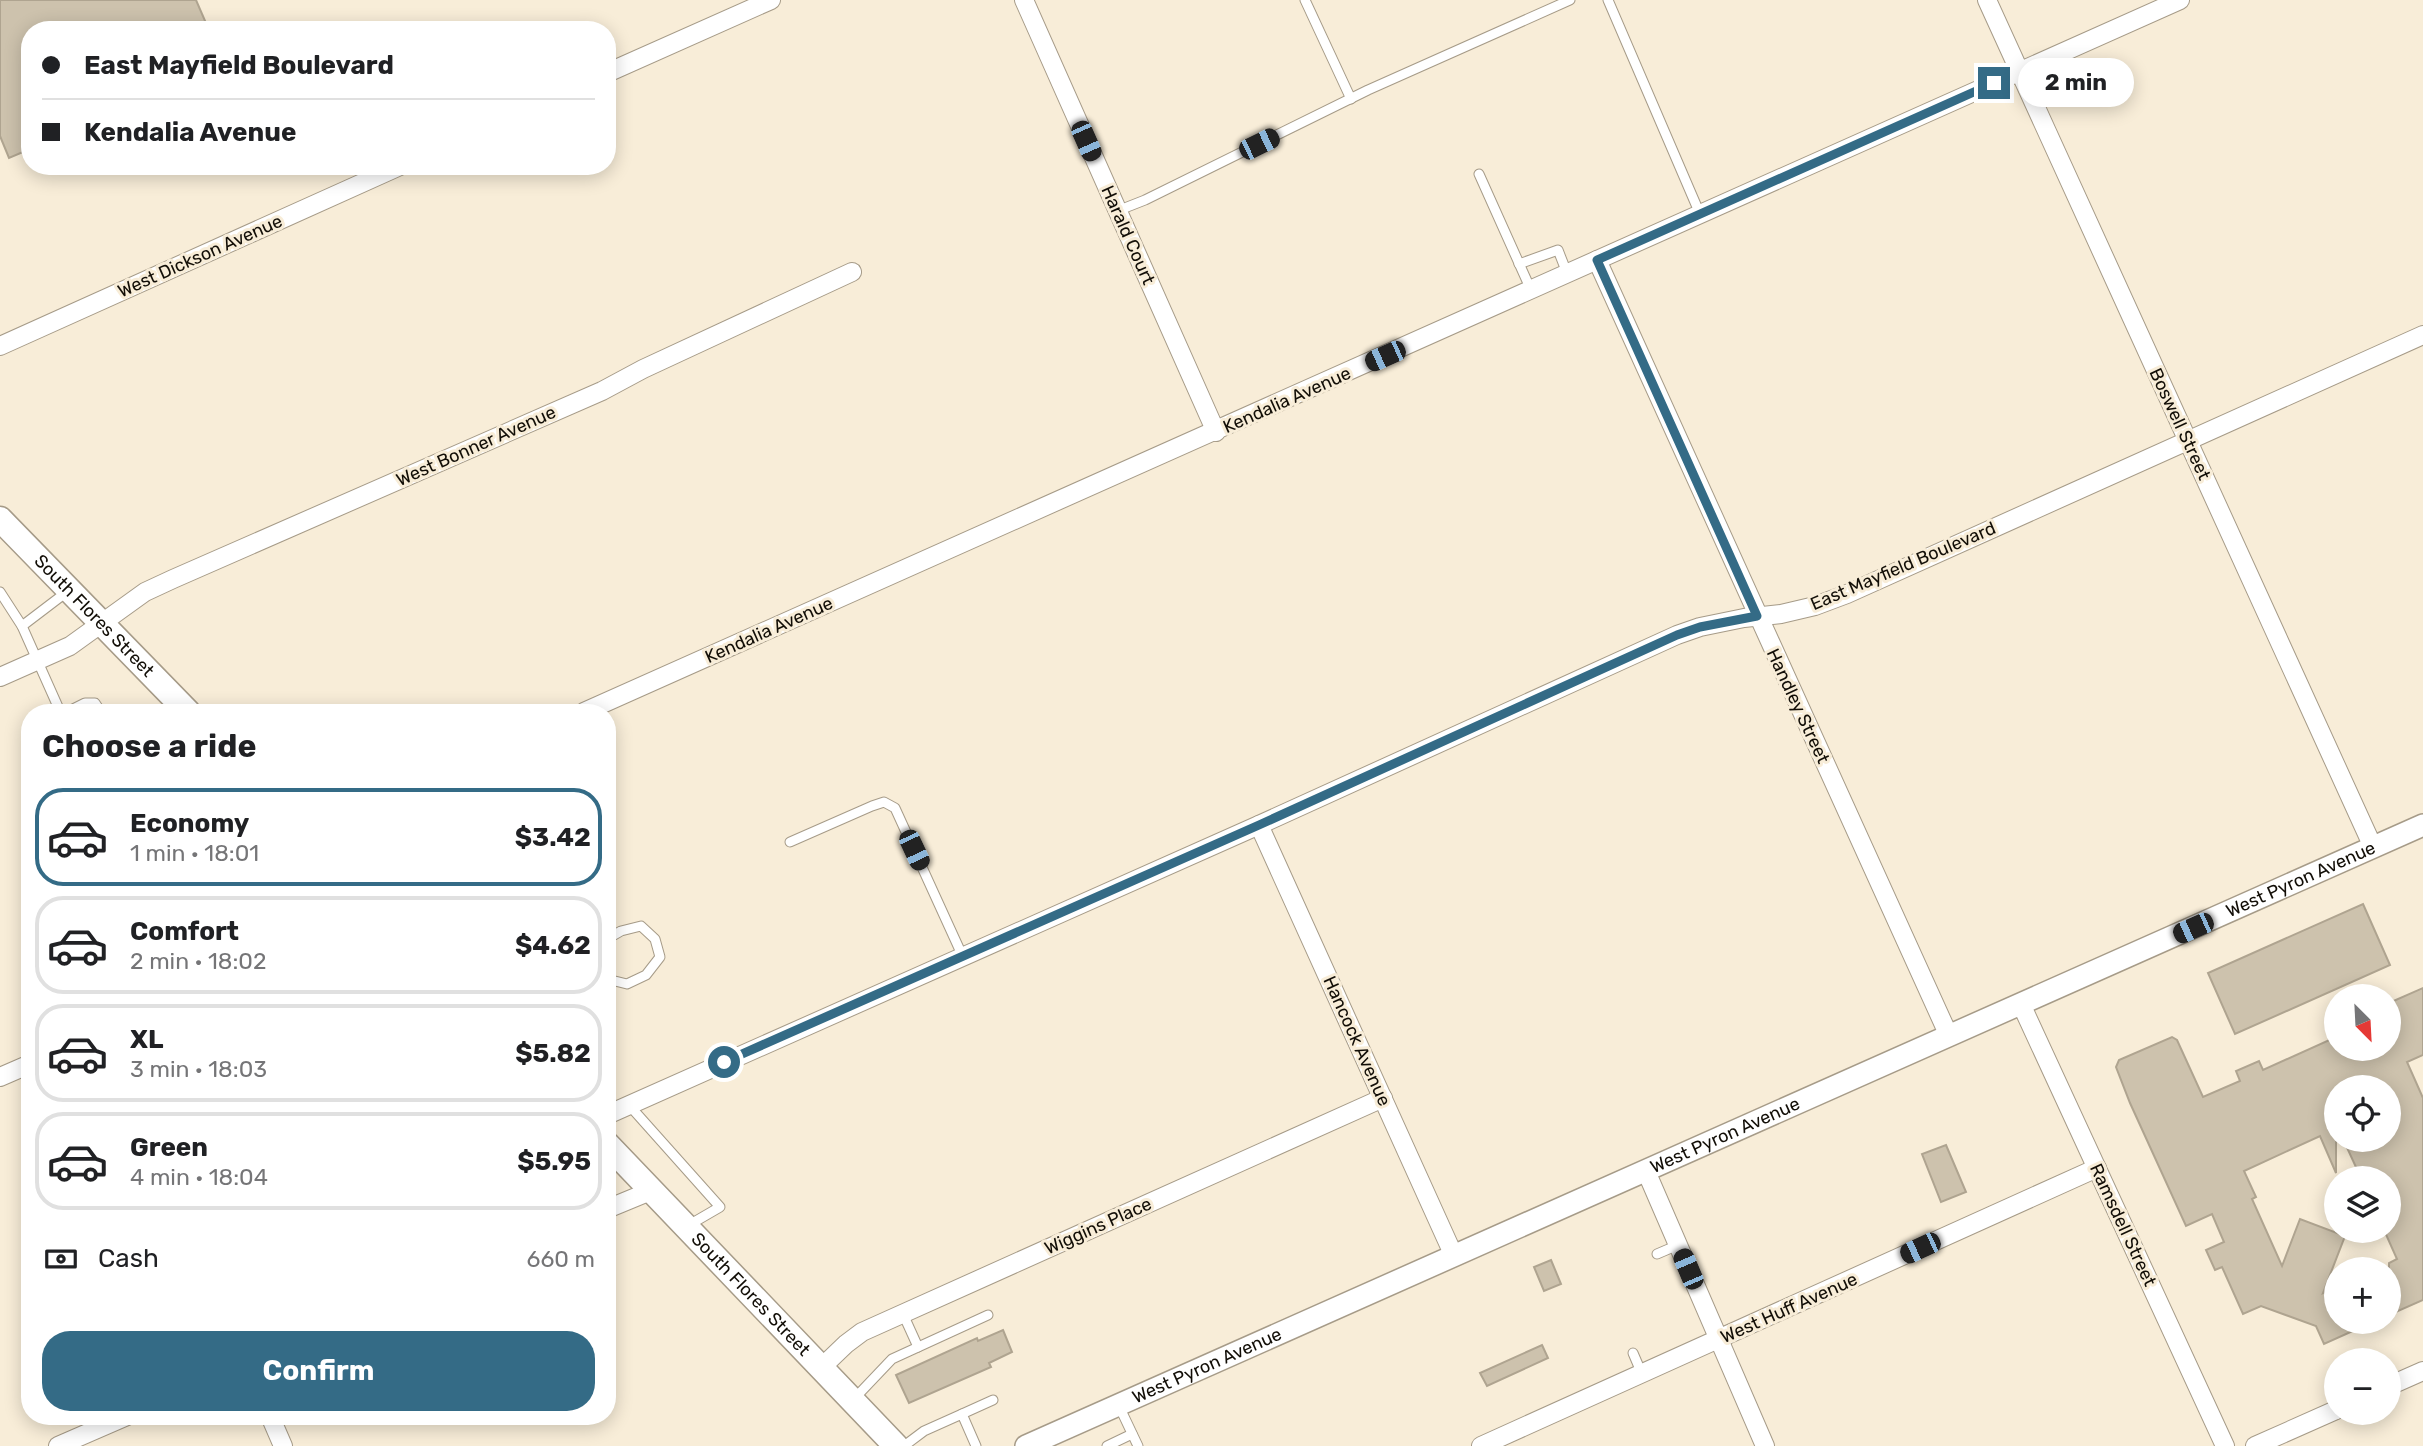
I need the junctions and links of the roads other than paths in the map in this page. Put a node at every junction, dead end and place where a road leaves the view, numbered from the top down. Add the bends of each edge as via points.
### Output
1 (771, 0) edge
2 (1024, 0) edge
3 (1305, 0) edge
4 (1570, 0) edge
5 (1608, 0) edge
6 (1987, 0) edge
7 (2180, 0) edge
8 (616, 69) edge
9 (2018, 72) junction
10 (1351, 99) junction
11 (1479, 173) dead end
12 (380, 175) edge
13 (1117, 211) junction
14 (1700, 214) junction
15 (1597, 260) junction
16 (1519, 264) junction
17 (852, 272) dead end
18 (1567, 273) junction
19 (1531, 290) junction
20 (2423, 335) edge
21 (0, 346) edge
22 (1216, 432) junction
23 (2188, 440) junction
24 (0, 519) edge
25 (69, 590) junction
26 (0, 592) edge
27 (1757, 616) junction
28 (102, 624) junction
29 (22, 626) junction
30 (38, 660) junction
31 (0, 677) edge
32 (57, 704) edge
33 (180, 704) edge
34 (602, 704) edge
35 (1259, 825) junction
36 (2423, 825) edge
37 (790, 842) dead end
38 (2373, 847) junction
39 (616, 934) edge
40 (962, 957) junction
41 (616, 981) edge
42 (2021, 1004) junction
43 (1949, 1036) junction
44 (21, 1068) edge
45 (0, 1077) edge
46 (1383, 1098) junction
47 (629, 1105) junction
48 (616, 1111) edge
49 (616, 1153) edge
50 (2097, 1168) junction
51 (1646, 1171) junction
52 (653, 1190) junction
53 (616, 1205) edge
54 (688, 1226) junction
55 (1678, 1245) junction
56 (1657, 1254) dead end
57 (1454, 1256) junction
58 (903, 1314) junction
59 (988, 1315) dead end
60 (1719, 1340) junction
61 (918, 1347) junction
62 (1633, 1353) dead end
63 (822, 1367) junction
64 (2423, 1371) edge
65 (1642, 1374) junction
66 (2401, 1381) edge
67 (853, 1400) junction
68 (993, 1400) dead end
69 (1119, 1406) junction
70 (962, 1414) junction
71 (2324, 1415) edge
72 (106, 1425) edge
73 (274, 1425) edge
74 (1132, 1434) junction
75 (1030, 1445) edge
76 (58, 1446) edge
77 (283, 1446) edge
78 (896, 1446) edge
79 (904, 1446) edge
80 (976, 1446) edge
81 (1107, 1446) edge
82 (1138, 1446) edge
83 (1481, 1446) edge
84 (1765, 1446) edge
85 (2225, 1446) edge
86 (2255, 1446) edge

1 - 8 street
2 - 13 street, Harald Court
3 - 10 lane
4 - 10 lane
5 - 14 lane
6 - 9 street, Boswell Street
7 - 9 street, Kendalia Avenue
9 - 14 street, Kendalia Avenue
9 - 23 street, Boswell Street
10 - 13 lane
11 - 16 lane
12 - 21 street, West Dickson Avenue
13 - 22 street, Harald Court
14 - 15 street, Kendalia Avenue
15 - 18 street, Kendalia Avenue
15 - 27 street, Handley Street
16 - 18 lane via 1553,249 1558,250
16 - 19 lane
17 - 28 street, West Bonner Avenue via 602,391 173,579
18 - 19 street, Kendalia Avenue
19 - 22 street, Kendalia Avenue
20 - 23 street, East Mayfield Boulevard
22 - 34 street, Kendalia Avenue
23 - 27 street, East Mayfield Boulevard via 1847,594 1815,606
23 - 38 street, Boswell Street
24 - 25 main road, South Flores Street
25 - 28 main road, South Flores Street
25 - 29 lane
26 - 29 lane
27 - 35 street, East Mayfield Boulevard via 1677,635
27 - 43 street, Handley Street
28 - 30 street, West Bonner Avenue
28 - 33 main road, South Flores Street
29 - 30 lane
30 - 31 street, West Bonner Avenue
30 - 32 lane
35 - 40 street, East Mayfield Boulevard
35 - 46 street, Hancock Avenue
36 - 38 street, West Pyron Avenue
37 - 40 lane via 884,802 895,808
38 - 42 street, West Pyron Avenue
39 - 41 lane via 641,926 655,939 660,957 646,975 627,984
40 - 47 street, East Mayfield Boulevard
42 - 43 street, West Pyron Avenue
42 - 50 street, Ramsdell Street
43 - 51 street, West Pyron Avenue
44 - 45 street
46 - 57 street, Hancock Avenue
46 - 58 street, Wiggins Place
47 - 48 street, East Mayfield Boulevard
47 - 54 lane via 720,1207
49 - 52 main road, South Flores Street
50 - 60 street, West Huff Avenue
50 - 85 street, Ramsdell Street
51 - 55 street
51 - 57 street, West Pyron Avenue
52 - 53 street
52 - 54 main road, South Flores Street
54 - 63 main road, South Flores Street
55 - 56 lane
55 - 60 street
57 - 69 street, West Pyron Avenue
58 - 61 lane
58 - 63 street, Wiggins Place via 862,1332
59 - 61 lane
60 - 65 street, West Huff Avenue
60 - 84 street
61 - 67 lane via 892,1359
62 - 65 lane
63 - 67 main road, South Flores Street
64 - 66 street
65 - 83 street, West Huff Avenue
67 - 78 main road, South Flores Street
68 - 70 lane
69 - 74 lane
69 - 75 street, West Pyron Avenue
70 - 79 lane
70 - 80 lane
71 - 86 street
72 - 76 street
73 - 77 street
74 - 81 lane
74 - 82 lane

